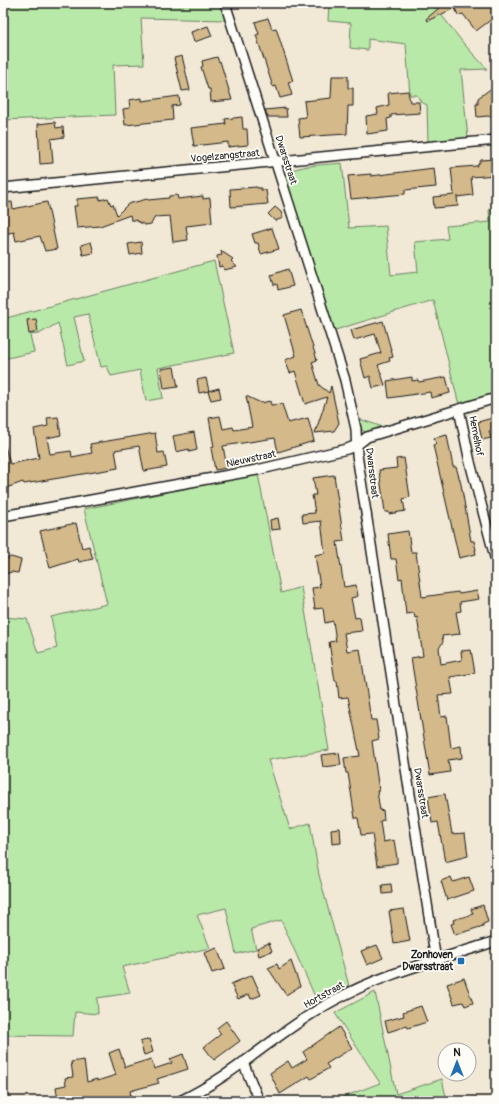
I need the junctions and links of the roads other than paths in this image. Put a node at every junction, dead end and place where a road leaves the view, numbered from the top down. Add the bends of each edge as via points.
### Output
1 (225, 3) edge
2 (496, 140) edge
3 (276, 162) junction
4 (3, 188) edge
5 (496, 398) edge
6 (459, 409) junction
7 (357, 445) junction
8 (3, 516) edge
9 (496, 560) edge
10 (496, 941) edge
11 (436, 961) junction
12 (243, 1062) junction
13 (180, 1101) edge
14 (259, 1101) edge

1 - 3 street, Dwarsstraat
2 - 3 street, Vogelzangstraat
3 - 4 street, Vogelzangstraat
3 - 7 street, Dwarsstraat via 346,380
5 - 6 street, Nieuwstraat
6 - 7 street, Nieuwstraat via 367,437
6 - 9 street, Hemelhof
7 - 8 street, Nieuwstraat via 257,470
7 - 11 street, Dwarsstraat
10 - 11 street, Hortstraat
11 - 12 street, Hortstraat via 382,978 334,1000
12 - 13 street, Hortstraat via 209,1086
12 - 14 street

